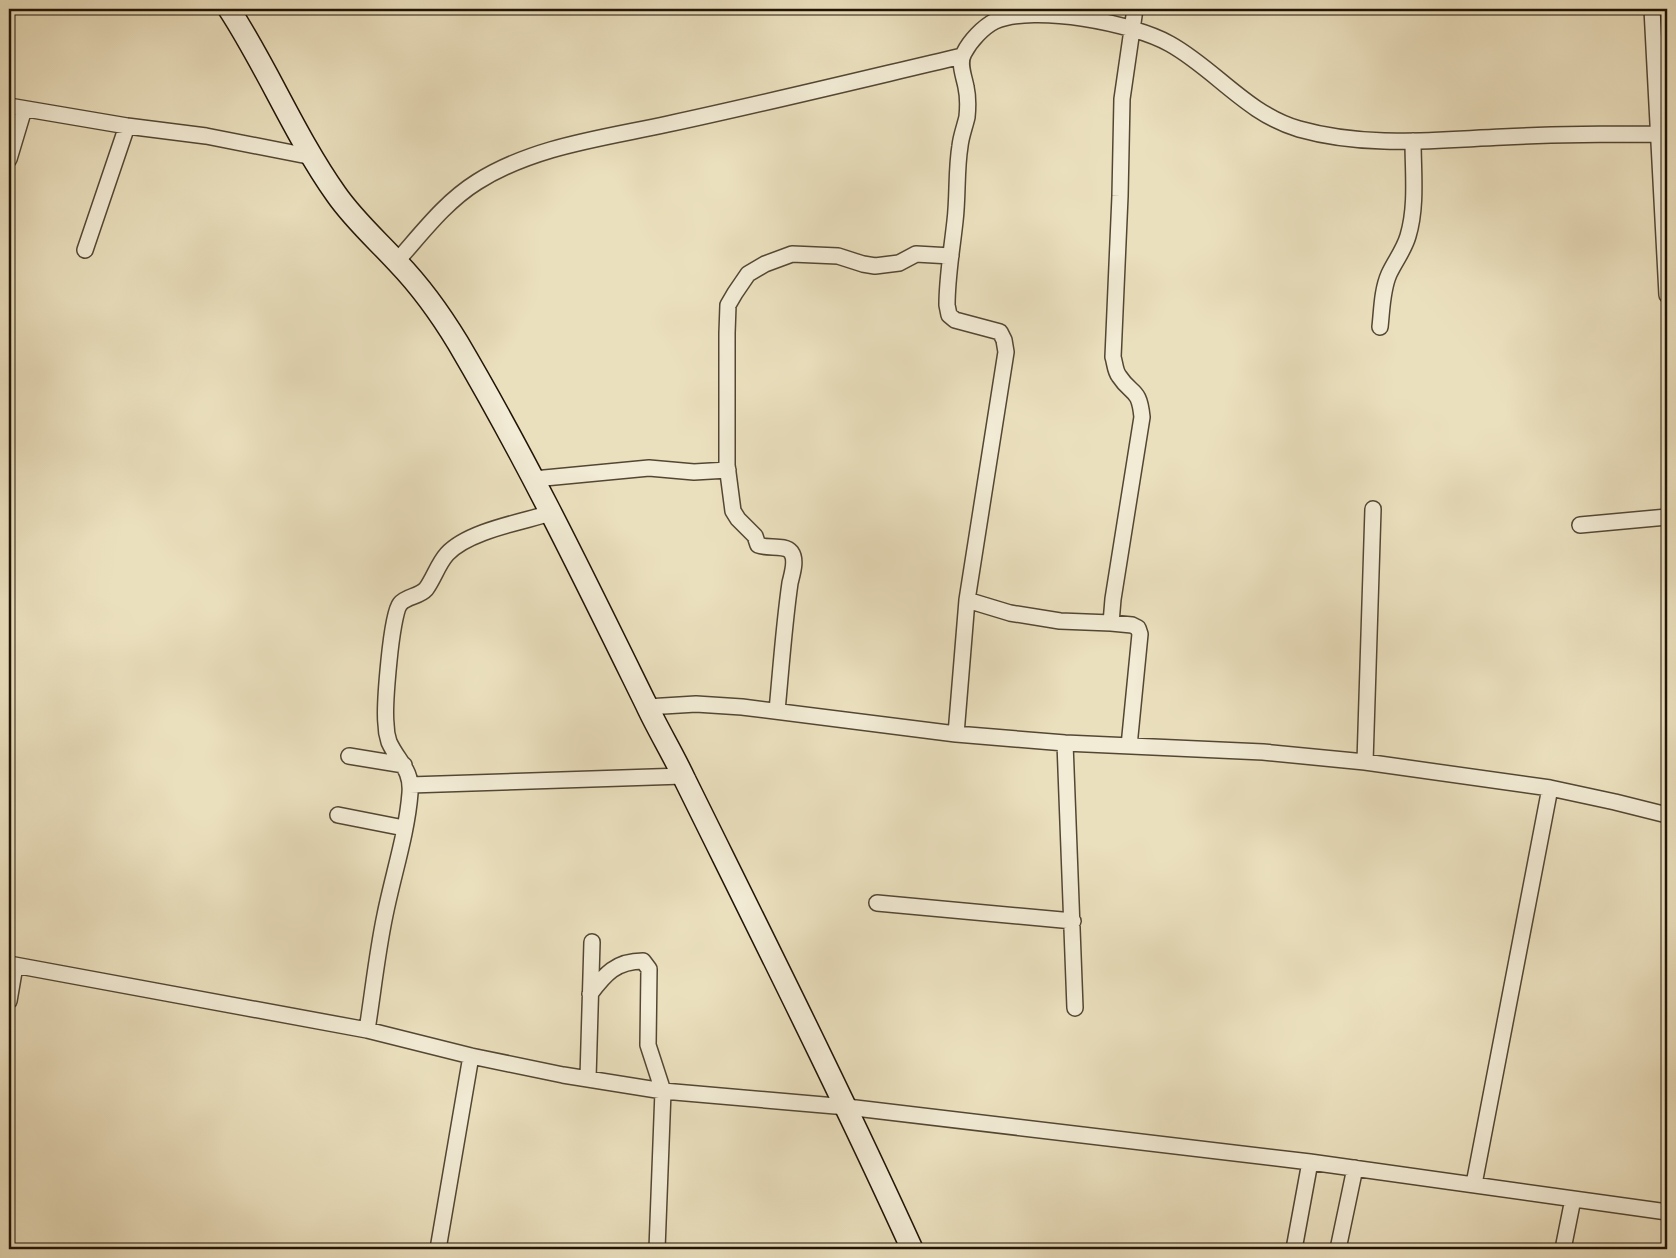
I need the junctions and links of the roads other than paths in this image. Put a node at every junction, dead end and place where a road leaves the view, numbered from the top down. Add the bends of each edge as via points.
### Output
1 (229, 9) edge
2 (1136, 9) edge
3 (1652, 9) edge
4 (1133, 29) junction
5 (962, 56) junction
6 (16, 108) edge
7 (127, 126) junction
8 (1658, 134) junction
9 (1413, 141) junction
10 (313, 157) junction
11 (9, 159) edge
12 (85, 250) dead end
13 (952, 256) junction
14 (397, 261) junction
15 (1666, 265) edge
16 (1667, 296) edge
17 (1380, 326) dead end
18 (728, 470) junction
19 (534, 479) junction
20 (1373, 509) dead end
21 (552, 513) junction
22 (1667, 517) edge
23 (1580, 525) dead end
24 (967, 600) junction
25 (1111, 623) junction
26 (647, 707) junction
27 (777, 711) junction
28 (956, 734) junction
29 (1065, 743) junction
30 (1129, 746) junction
31 (349, 756) dead end
32 (1365, 762) junction
33 (404, 765) junction
34 (683, 776) junction
35 (410, 785) junction
36 (1550, 788) junction
37 (338, 815) dead end
38 (1667, 815) edge
39 (404, 828) junction
40 (877, 902) dead end
41 (1073, 921) junction
42 (592, 942) dead end
43 (12, 965) edge
44 (590, 994) junction
45 (9, 1000) edge
46 (1076, 1008) dead end
47 (368, 1030) junction
48 (471, 1056) junction
49 (588, 1078) junction
50 (663, 1091) junction
51 (847, 1107) junction
52 (1310, 1162) junction
53 (1355, 1168) junction
54 (1474, 1184) junction
55 (1573, 1199) junction
56 (1667, 1212) edge
57 (438, 1249) edge
58 (657, 1249) edge
59 (912, 1249) edge
60 (1294, 1249) edge
61 (1338, 1249) edge
62 (1563, 1249) edge

1 - 10 main road
2 - 4 street
3 - 8 street
4 - 5 street via 1088,19 1007,17 984,28
4 - 9 street via 1178,48 1251,106 1296,128 1337,138
4 - 25 street via 1122,99 1113,357 1118,375 1140,401 1142,417
5 - 13 street via 968,100 960,144
5 - 14 street via 598,138 519,161 477,182 458,196
6 - 7 street
6 - 11 street
7 - 10 street via 206,136
7 - 12 street
8 - 9 street
8 - 15 street
9 - 17 street via 1411,223 1404,248 1385,286
10 - 14 main road via 347,209
13 - 18 street via 916,254 899,263 875,266 838,256 792,254 748,274 728,305
13 - 24 street via 947,295 949,315 955,320 1000,332 1006,352
14 - 19 main road via 454,337
15 - 16 street
18 - 19 street via 694,472 649,468
18 - 27 street via 738,519 749,529 758,545 782,547 794,558
19 - 21 main road
20 - 32 street
21 - 26 main road
21 - 33 street via 484,533 452,549 440,562 424,591 399,606 394,624 385,722 389,741
22 - 23 street
24 - 25 street via 1010,613 1060,621
24 - 28 street
25 - 30 street via 1132,625 1140,634
26 - 27 street via 696,704
26 - 34 main road
27 - 28 street
28 - 29 street
29 - 30 street
29 - 41 street
30 - 32 street via 1263,752
31 - 33 street
32 - 36 street
33 - 35 street
34 - 35 street
34 - 51 main road
35 - 39 street
36 - 38 street
36 - 54 street
37 - 39 street
39 - 47 street via 382,933
40 - 41 street
41 - 46 street
42 - 44 street
43 - 45 street
43 - 47 street
44 - 49 street
44 - 50 street via 605,974 624,962 643,961 649,969 648,1045
47 - 48 street
48 - 49 street
48 - 57 street
49 - 50 street
50 - 51 street
50 - 58 street
51 - 52 street
51 - 59 main road
52 - 53 street
52 - 60 street
53 - 54 street
53 - 61 street
54 - 55 street
55 - 56 street
55 - 62 street

